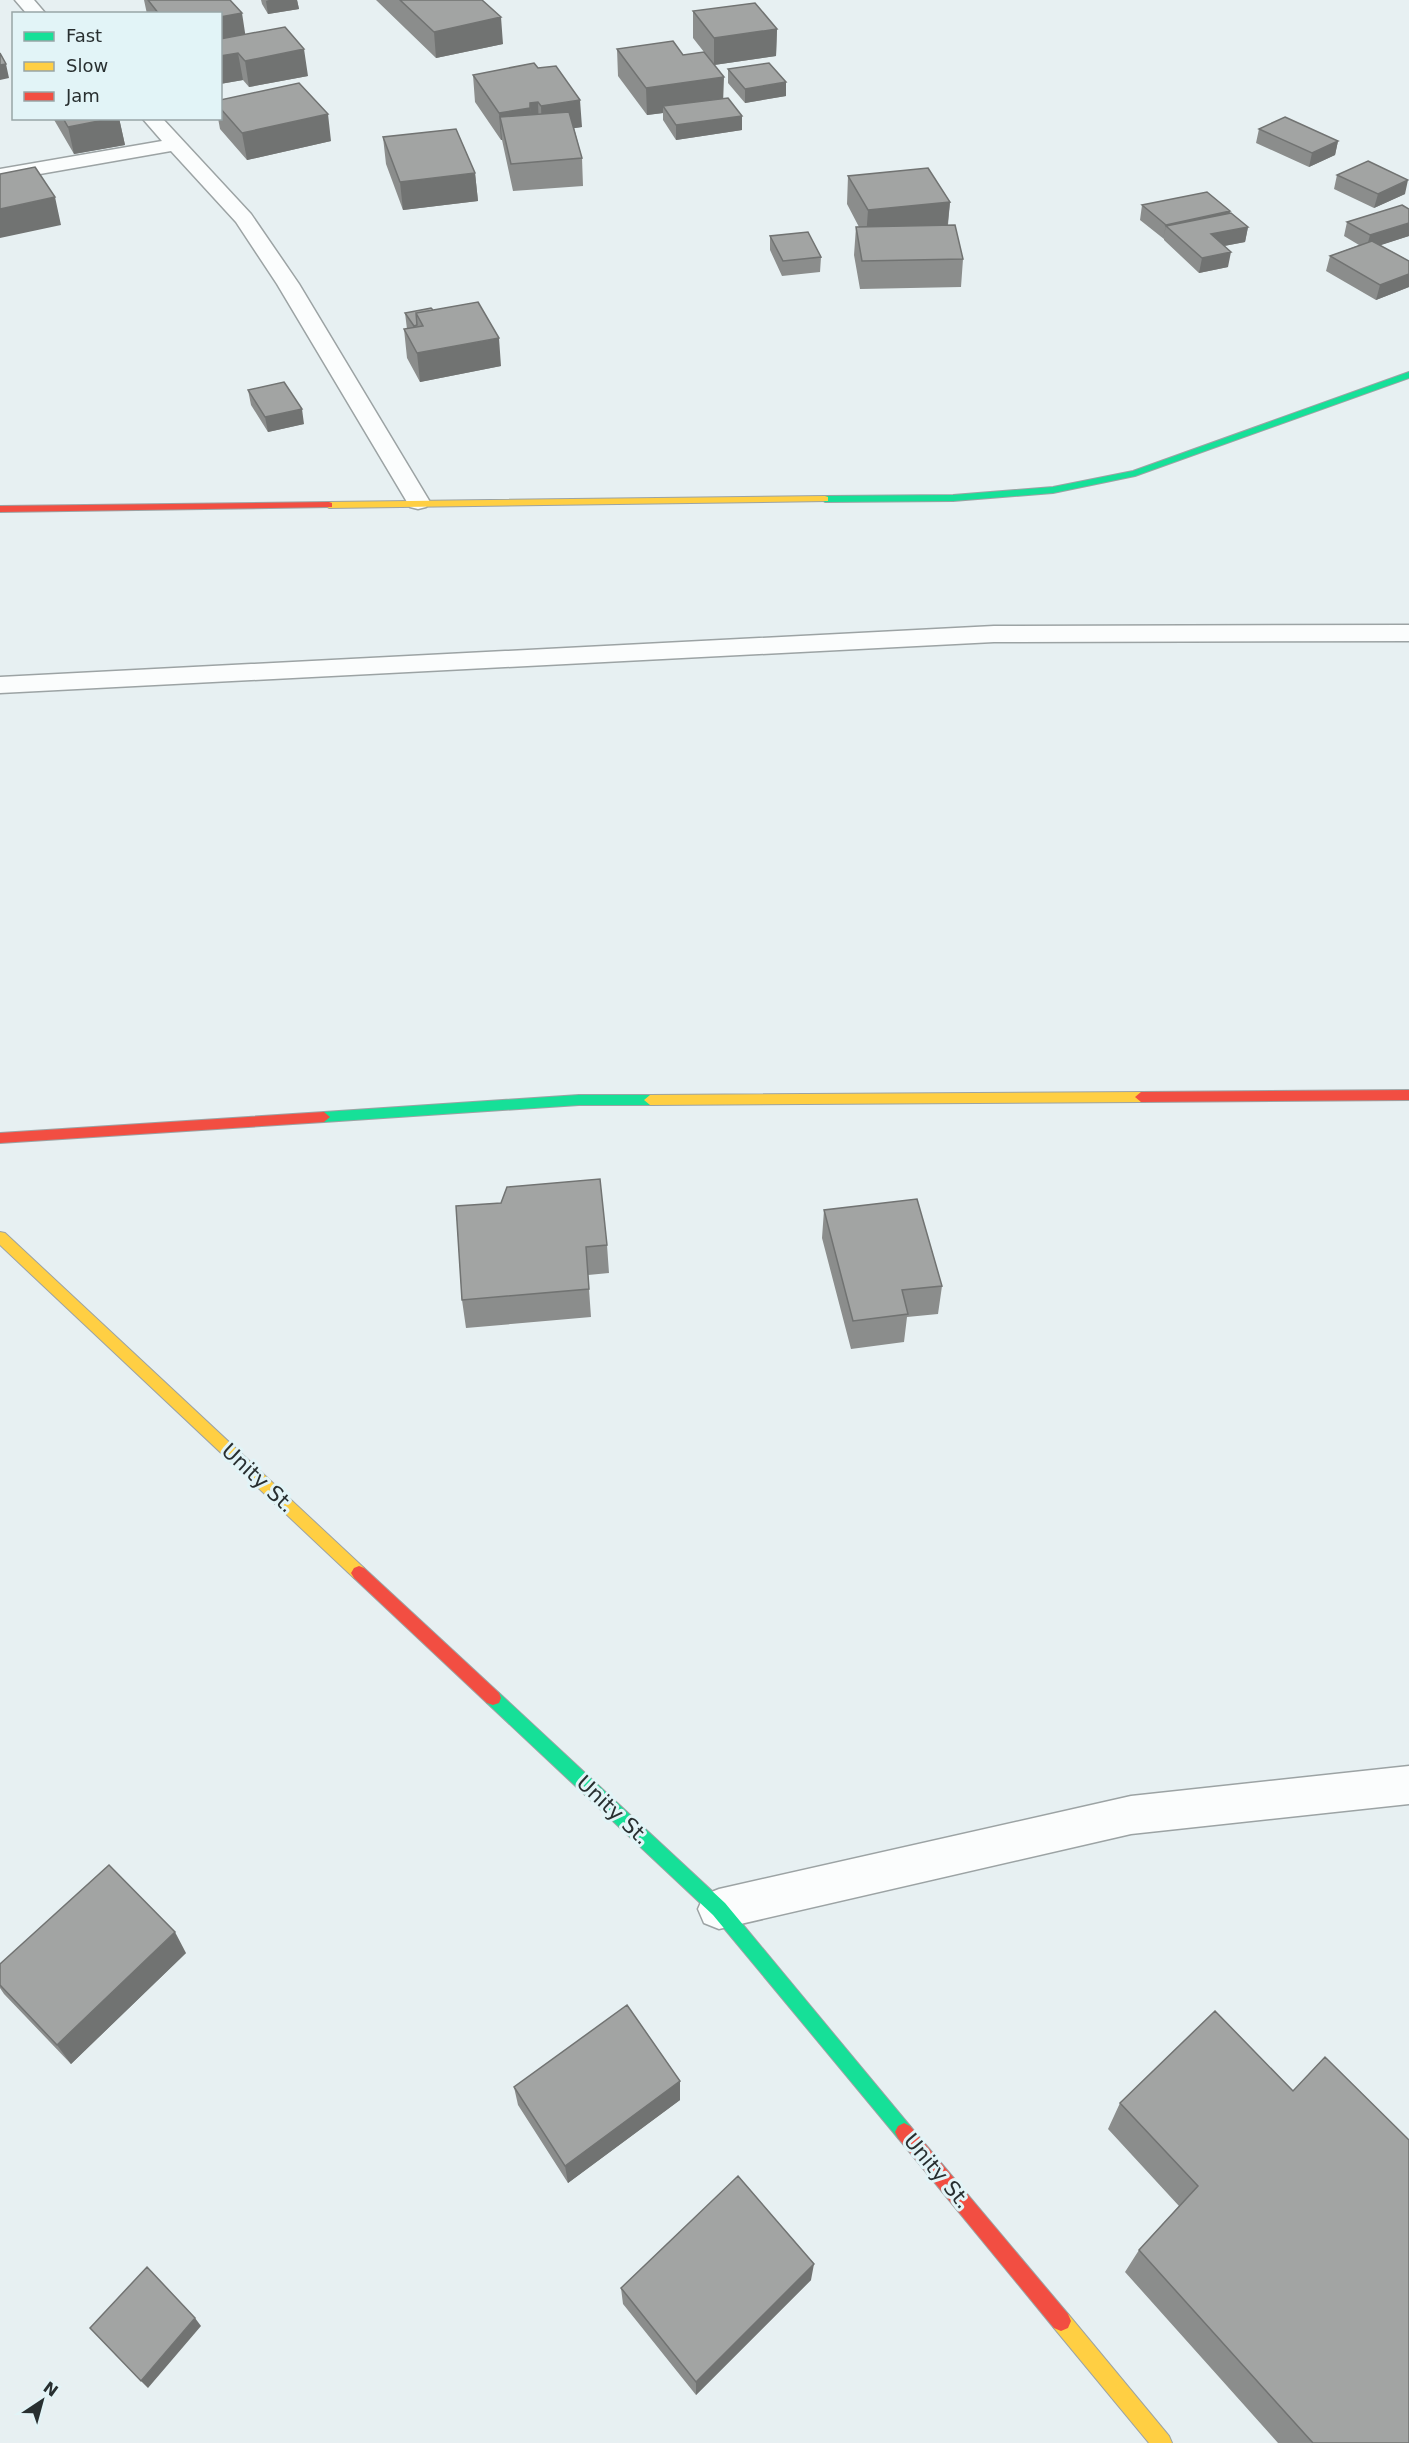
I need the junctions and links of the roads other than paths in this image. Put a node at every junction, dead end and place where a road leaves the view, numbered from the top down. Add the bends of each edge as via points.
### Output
1 (24, 0) edge
2 (35, 12) edge
3 (153, 120) edge
4 (175, 145) junction
5 (0, 174) edge
6 (1409, 375) edge
7 (418, 502) junction
8 (0, 509) edge
9 (1409, 633) edge
10 (0, 685) edge
11 (1409, 1095) edge
12 (0, 1137) edge
13 (0, 1237) edge
14 (1409, 1785) edge
15 (719, 1910) junction
16 (1162, 2443) edge

1 - 2 street
3 - 4 street
4 - 5 street
4 - 7 street via 244,218 288,284
6 - 7 street via 1135,473 1053,490 953,498
7 - 8 street
9 - 10 street via 994,634
11 - 12 street via 579,1100
13 - 15 street, Unity St.
14 - 15 street via 1131,1815
15 - 16 street, Unity St.

